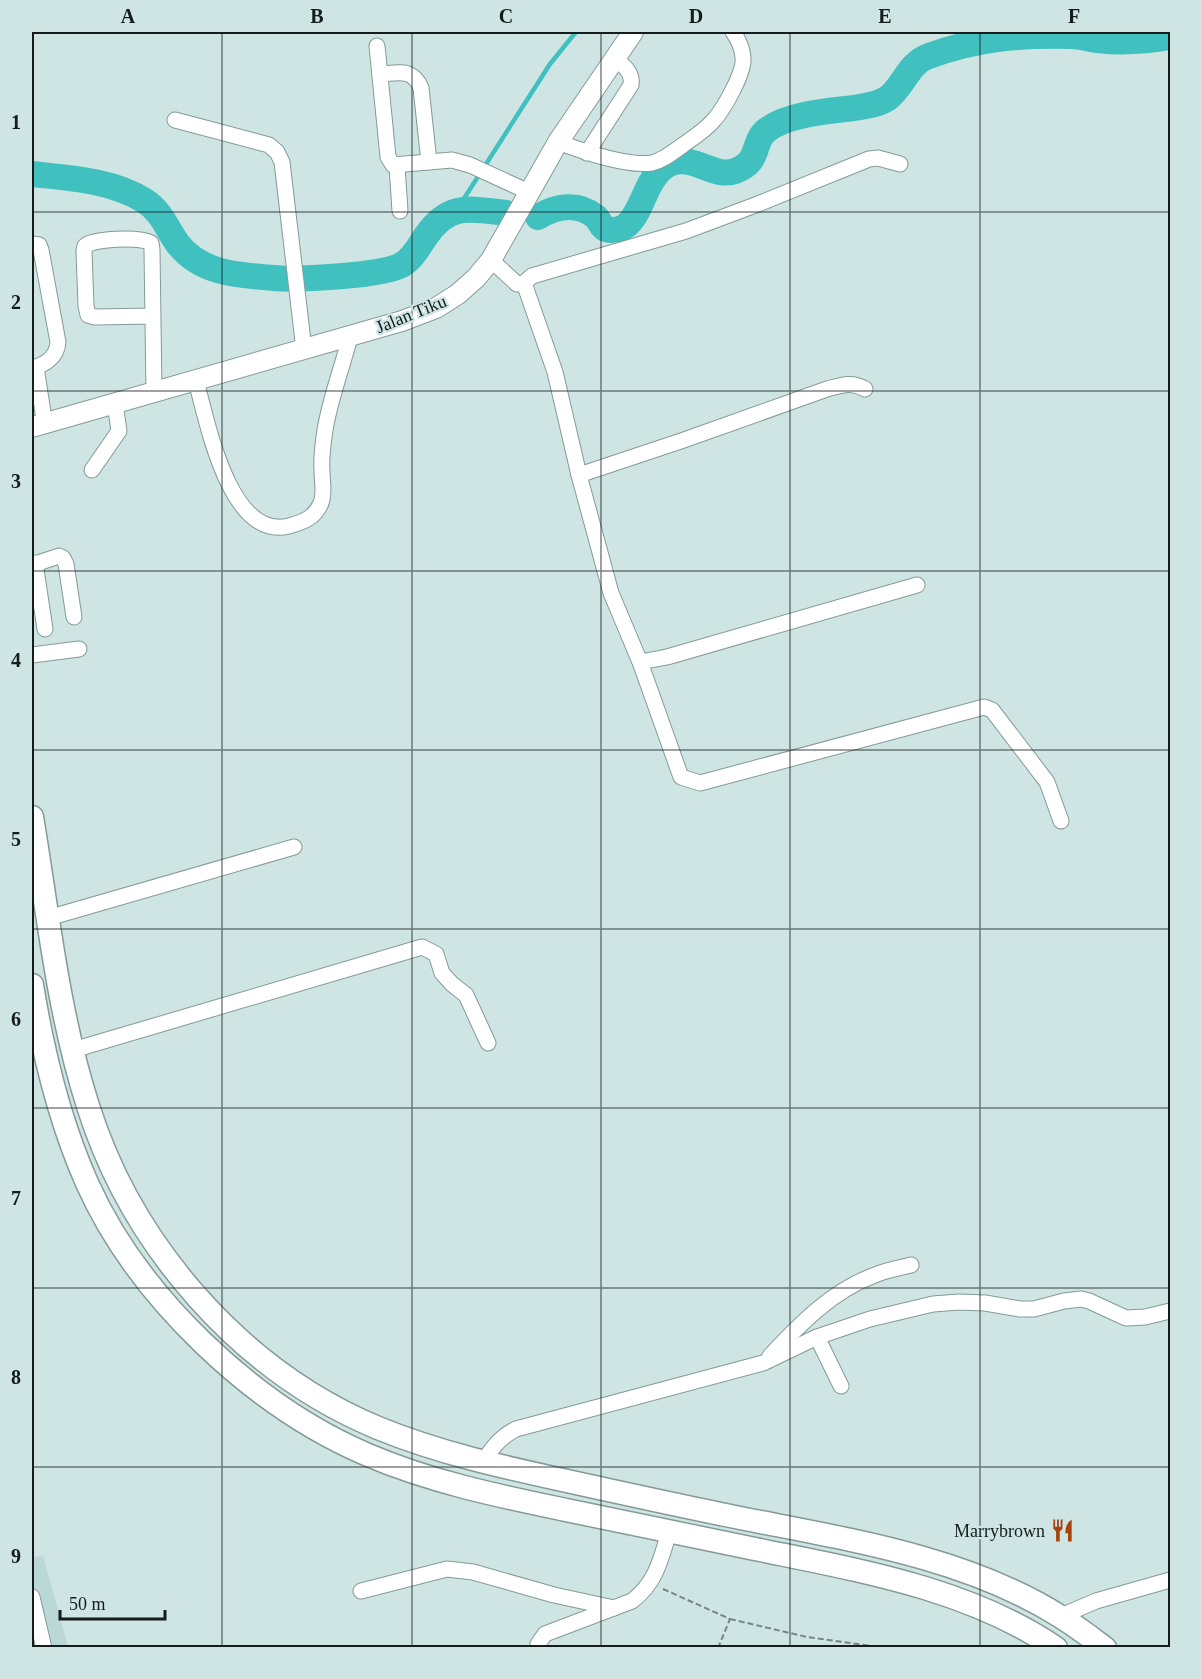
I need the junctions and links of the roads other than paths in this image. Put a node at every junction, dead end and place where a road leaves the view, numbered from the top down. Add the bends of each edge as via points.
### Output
1 (633, 32) edge
2 (733, 32) edge
3 (377, 46) dead end
4 (614, 58) junction
5 (380, 74) junction
6 (175, 120) dead end
7 (558, 142) junction
8 (587, 153) junction
9 (429, 162) junction
10 (900, 164) dead end
11 (397, 166) junction
12 (529, 192) junction
13 (400, 210) dead end
14 (32, 244) edge
15 (491, 260) junction
16 (524, 283) junction
17 (153, 316) junction
18 (350, 337) junction
19 (304, 350) junction
20 (34, 368) edge
21 (196, 381) junction
22 (865, 389) dead end
23 (154, 393) junction
24 (115, 403) junction
25 (42, 421) edge
26 (92, 470) dead end
27 (579, 475) junction
28 (33, 564) edge
29 (917, 585) dead end
30 (74, 617) dead end
31 (45, 629) dead end
32 (79, 649) dead end
33 (32, 655) edge
34 (640, 662) junction
35 (32, 816) edge
36 (1061, 821) dead end
37 (294, 847) dead end
38 (48, 918) junction
39 (32, 985) edge
40 (488, 1043) dead end
41 (73, 1050) junction
42 (910, 1265) dead end
43 (1170, 1311) edge
44 (817, 1337) junction
45 (763, 1363) junction
46 (841, 1386) dead end
47 (483, 1462) junction
48 (669, 1532) junction
49 (1170, 1580) edge
50 (361, 1591) dead end
51 (32, 1597) edge
52 (614, 1608) junction
53 (1061, 1616) junction
54 (44, 1647) edge
55 (538, 1647) edge
56 (1056, 1647) edge
57 (1104, 1647) edge

1 - 4 main road, Jalan Tiku
2 - 8 street via 744,58 742,68 721,111 703,131 653,163
3 - 5 street
4 - 7 main road, Jalan Tiku
4 - 8 street via 629,72 631,85
5 - 9 street via 411,74 417,79
5 - 11 street via 388,157
6 - 19 street via 269,145 277,152 282,162
7 - 8 street
7 - 12 main road, Jalan Tiku
9 - 11 street
9 - 12 street via 452,160 470,165
10 - 16 street via 869,159 686,231 532,276
11 - 13 street
12 - 15 main road, Jalan Tiku
14 - 20 street via 41,250 58,334 54,354
15 - 16 street via 517,284
15 - 18 main road, Jalan Tiku via 458,294 436,308
16 - 27 street via 555,372
17 - 17 street via 151,243 87,243 84,251 88,315
17 - 23 street
18 - 19 main road, Jalan Tiku
18 - 21 street via 325,430 321,504 306,521 285,527 270,526 245,512 215,449
19 - 21 main road, Jalan Tiku
20 - 25 street
21 - 23 main road, Jalan Tiku
22 - 27 street via 847,384 827,389
23 - 24 main road, Jalan Tiku
24 - 25 main road, Jalan Tiku
24 - 26 street via 119,431
27 - 34 street via 611,593
28 - 30 street via 63,558
28 - 31 street
29 - 34 street
32 - 33 street
34 - 36 street via 681,777 700,783 984,707 992,710 1047,782
35 - 38 highway
37 - 38 street
38 - 41 highway
39 - 48 highway via 49,1074 88,1184 134,1263 173,1312 217,1356 283,1408 368,1455 480,1492
40 - 41 street via 466,995 442,973 436,954 422,946
41 - 47 highway via 88,1108 127,1199 155,1246 234,1335 296,1382 345,1412 408,1439
42 - 45 street via 873,1275 837,1295 816,1310
43 - 44 street via 1134,1319 1081,1299 1034,1309 959,1302 906,1310
44 - 45 street
44 - 46 street
45 - 47 street via 516,1429 499,1440
47 - 53 highway via 916,1555 975,1575
48 - 52 street via 656,1574 644,1592
48 - 56 highway via 910,1584 962,1600
49 - 53 street via 1096,1601
50 - 52 street via 447,1569
51 - 54 street
52 - 55 street via 545,1634
53 - 57 highway

